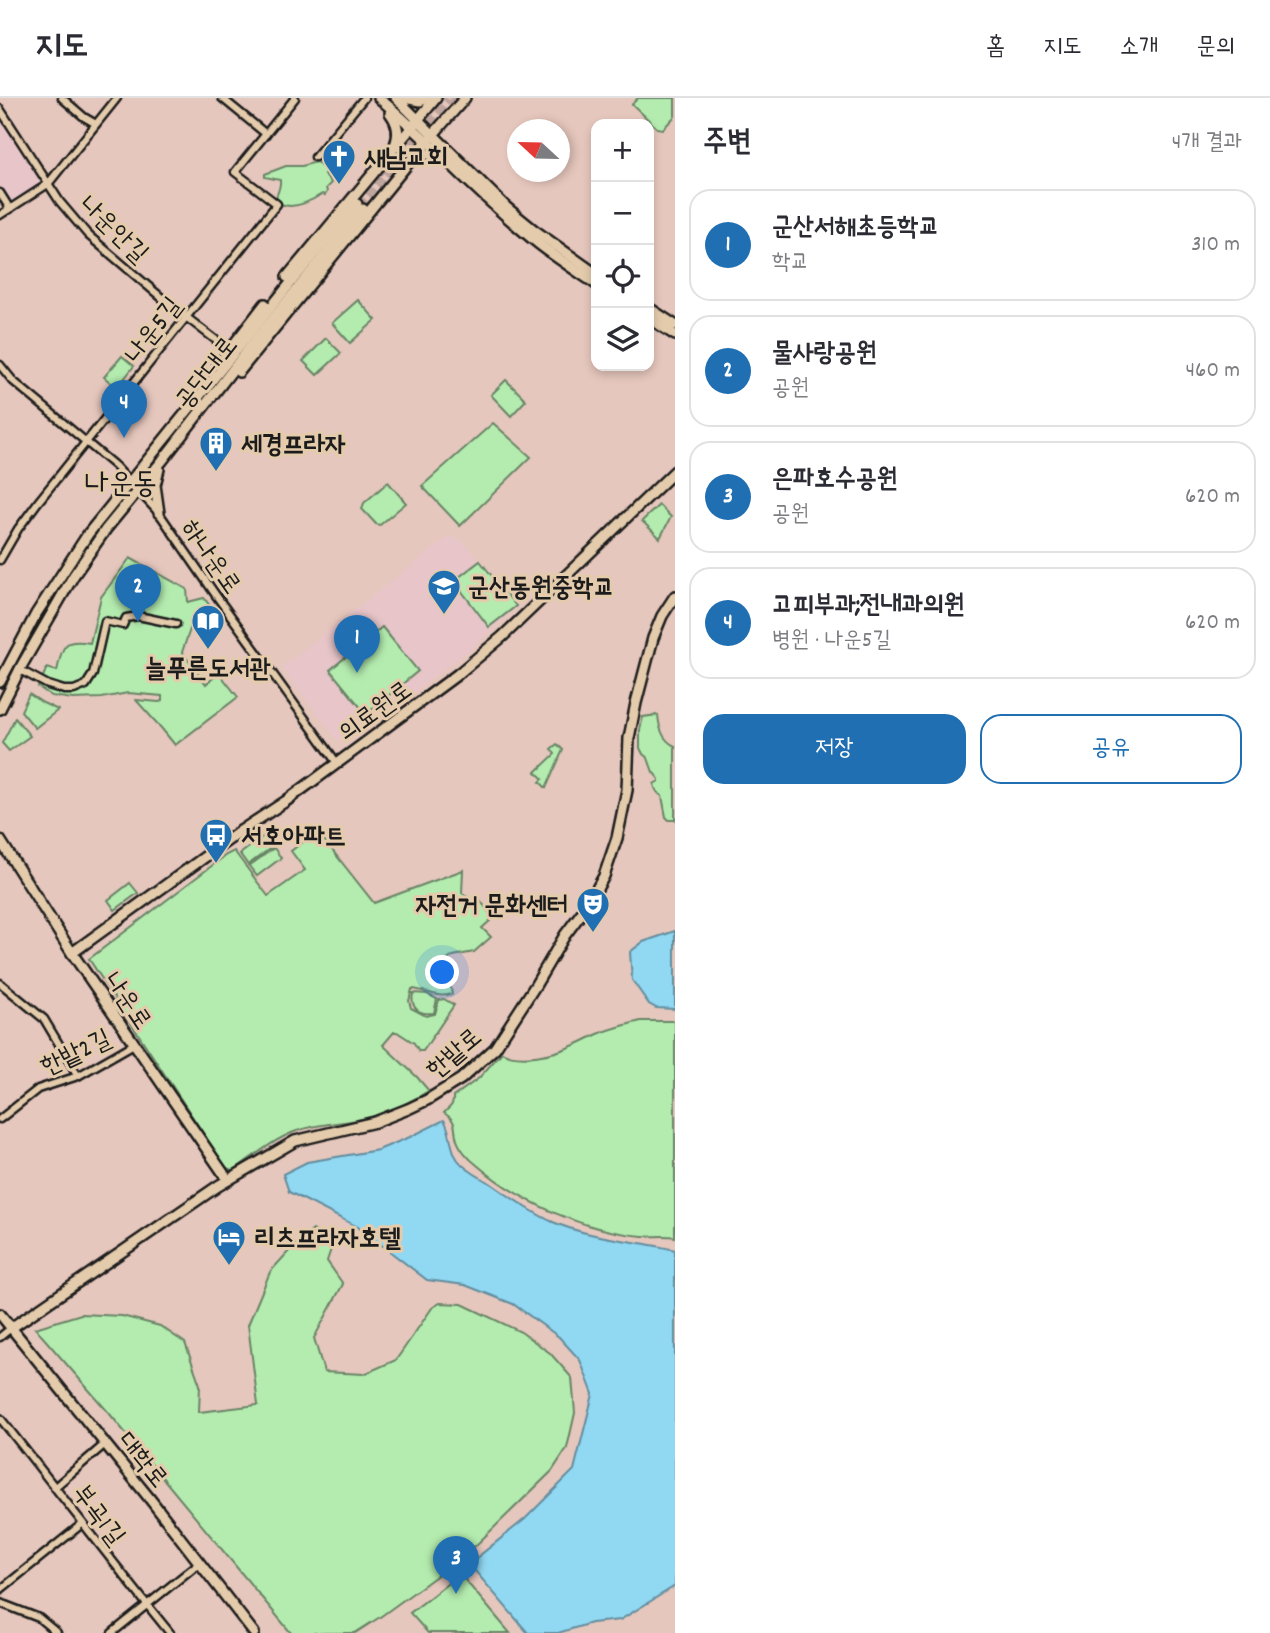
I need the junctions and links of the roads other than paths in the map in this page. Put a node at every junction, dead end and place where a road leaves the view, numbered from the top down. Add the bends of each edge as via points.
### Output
1 (62, 98) edge
2 (117, 98) edge
3 (222, 98) edge
4 (295, 98) edge
5 (364, 98) edge
6 (378, 98) edge
7 (396, 98) edge
8 (404, 98) edge
9 (429, 98) edge
10 (436, 98) edge
11 (465, 98) edge
12 (0, 109) edge
13 (418, 119) junction
14 (96, 124) junction
15 (411, 127) junction
16 (266, 134) junction
17 (430, 138) junction
18 (393, 150) junction
19 (315, 157) dead end
20 (407, 164) junction
21 (456, 168) junction
22 (48, 184) junction
23 (0, 193) edge
24 (10, 209) junction
25 (0, 215) edge
26 (591, 270) edge
27 (591, 280) edge
28 (654, 311) edge
29 (186, 316) junction
30 (654, 321) edge
31 (675, 325) edge
32 (675, 335) edge
33 (229, 350) junction
34 (0, 365) edge
35 (168, 437) junction
36 (86, 442) junction
37 (162, 461) junction
38 (675, 471) edge
39 (129, 482) junction
40 (138, 491) junction
41 (159, 513) junction
42 (0, 561) edge
43 (675, 596) edge
44 (176, 624) dead end
45 (20, 670) junction
46 (0, 682) edge
47 (0, 709) edge
48 (337, 763) junction
49 (0, 840) edge
50 (72, 953) junction
51 (0, 982) edge
52 (134, 1044) junction
53 (78, 1076) junction
54 (0, 1119) edge
55 (228, 1180) junction
56 (0, 1314) edge
57 (11, 1328) junction
58 (0, 1337) edge
59 (0, 1418) edge
60 (105, 1444) junction
61 (55, 1487) junction
62 (82, 1524) junction
63 (200, 1563) junction
64 (0, 1590) edge
65 (0, 1603) edge
66 (147, 1605) junction
67 (57, 1633) edge
68 (112, 1633) edge
69 (170, 1633) edge
70 (254, 1633) edge

1 - 14 street
2 - 14 street
3 - 16 street
4 - 16 street
5 - 19 street
6 - 15 street
6 - 18 street via 397,125
7 - 13 street
8 - 9 street
10 - 13 street
11 - 17 street
12 - 22 street, 나운안길
13 - 15 street
13 - 17 street
14 - 22 street
15 - 17 street
15 - 18 street
16 - 29 street, 나운5길 via 235,172 276,204
17 - 20 street
17 - 21 street
17 - 26 street via 534,230
18 - 33 street
20 - 21 street via 428,154
20 - 37 street
21 - 27 street via 539,244
22 - 24 street
22 - 29 street, 나운안길 via 89,235
23 - 24 street
24 - 25 street
28 - 31 street
29 - 33 street, 나운안길
29 - 36 street, 나운5길
30 - 32 street
33 - 35 street
34 - 36 street, 하나운로
35 - 37 street, 공단대로 via 285,290 360,206
35 - 39 street, 공단대로
36 - 39 street, 하나운로
36 - 42 street, 나운5길 via 18,529
37 - 40 street, 공단대로
37 - 41 street via 156,485
38 - 48 street, 의료원로 via 488,649
39 - 40 street, 하나운로
39 - 46 street, 공단대로 via 61,573
40 - 41 street, 하나운로
40 - 45 street, 공단대로 via 74,575
41 - 48 street, 하나운로
43 - 55 street, 한밭로 via 653,638 636,703 627,790 604,876 495,1048 468,1074 427,1100 375,1122 295,1141
44 - 45 street via 138,615 126,618 124,625 105,621 93,674 86,685 74,690 55,688
45 - 47 street, 공단대로
48 - 50 street, 의료원로
49 - 50 street, 나운로
50 - 52 street, 나운로
51 - 53 street via 44,1019
52 - 53 street, 한밭2길
52 - 55 street, 나운로
53 - 54 street, 한밭2길 via 38,1089
55 - 57 street, 한밭로
56 - 57 street, 대학로
57 - 58 street
57 - 60 street, 대학로
59 - 61 street, 부곡1길
60 - 61 street
60 - 63 street, 대학로
61 - 62 street, 부곡1길
62 - 64 street
62 - 66 street, 부곡1길
63 - 66 street
63 - 70 street, 대학로
65 - 67 street via 39,1618
66 - 68 street
66 - 69 street, 부곡1길

